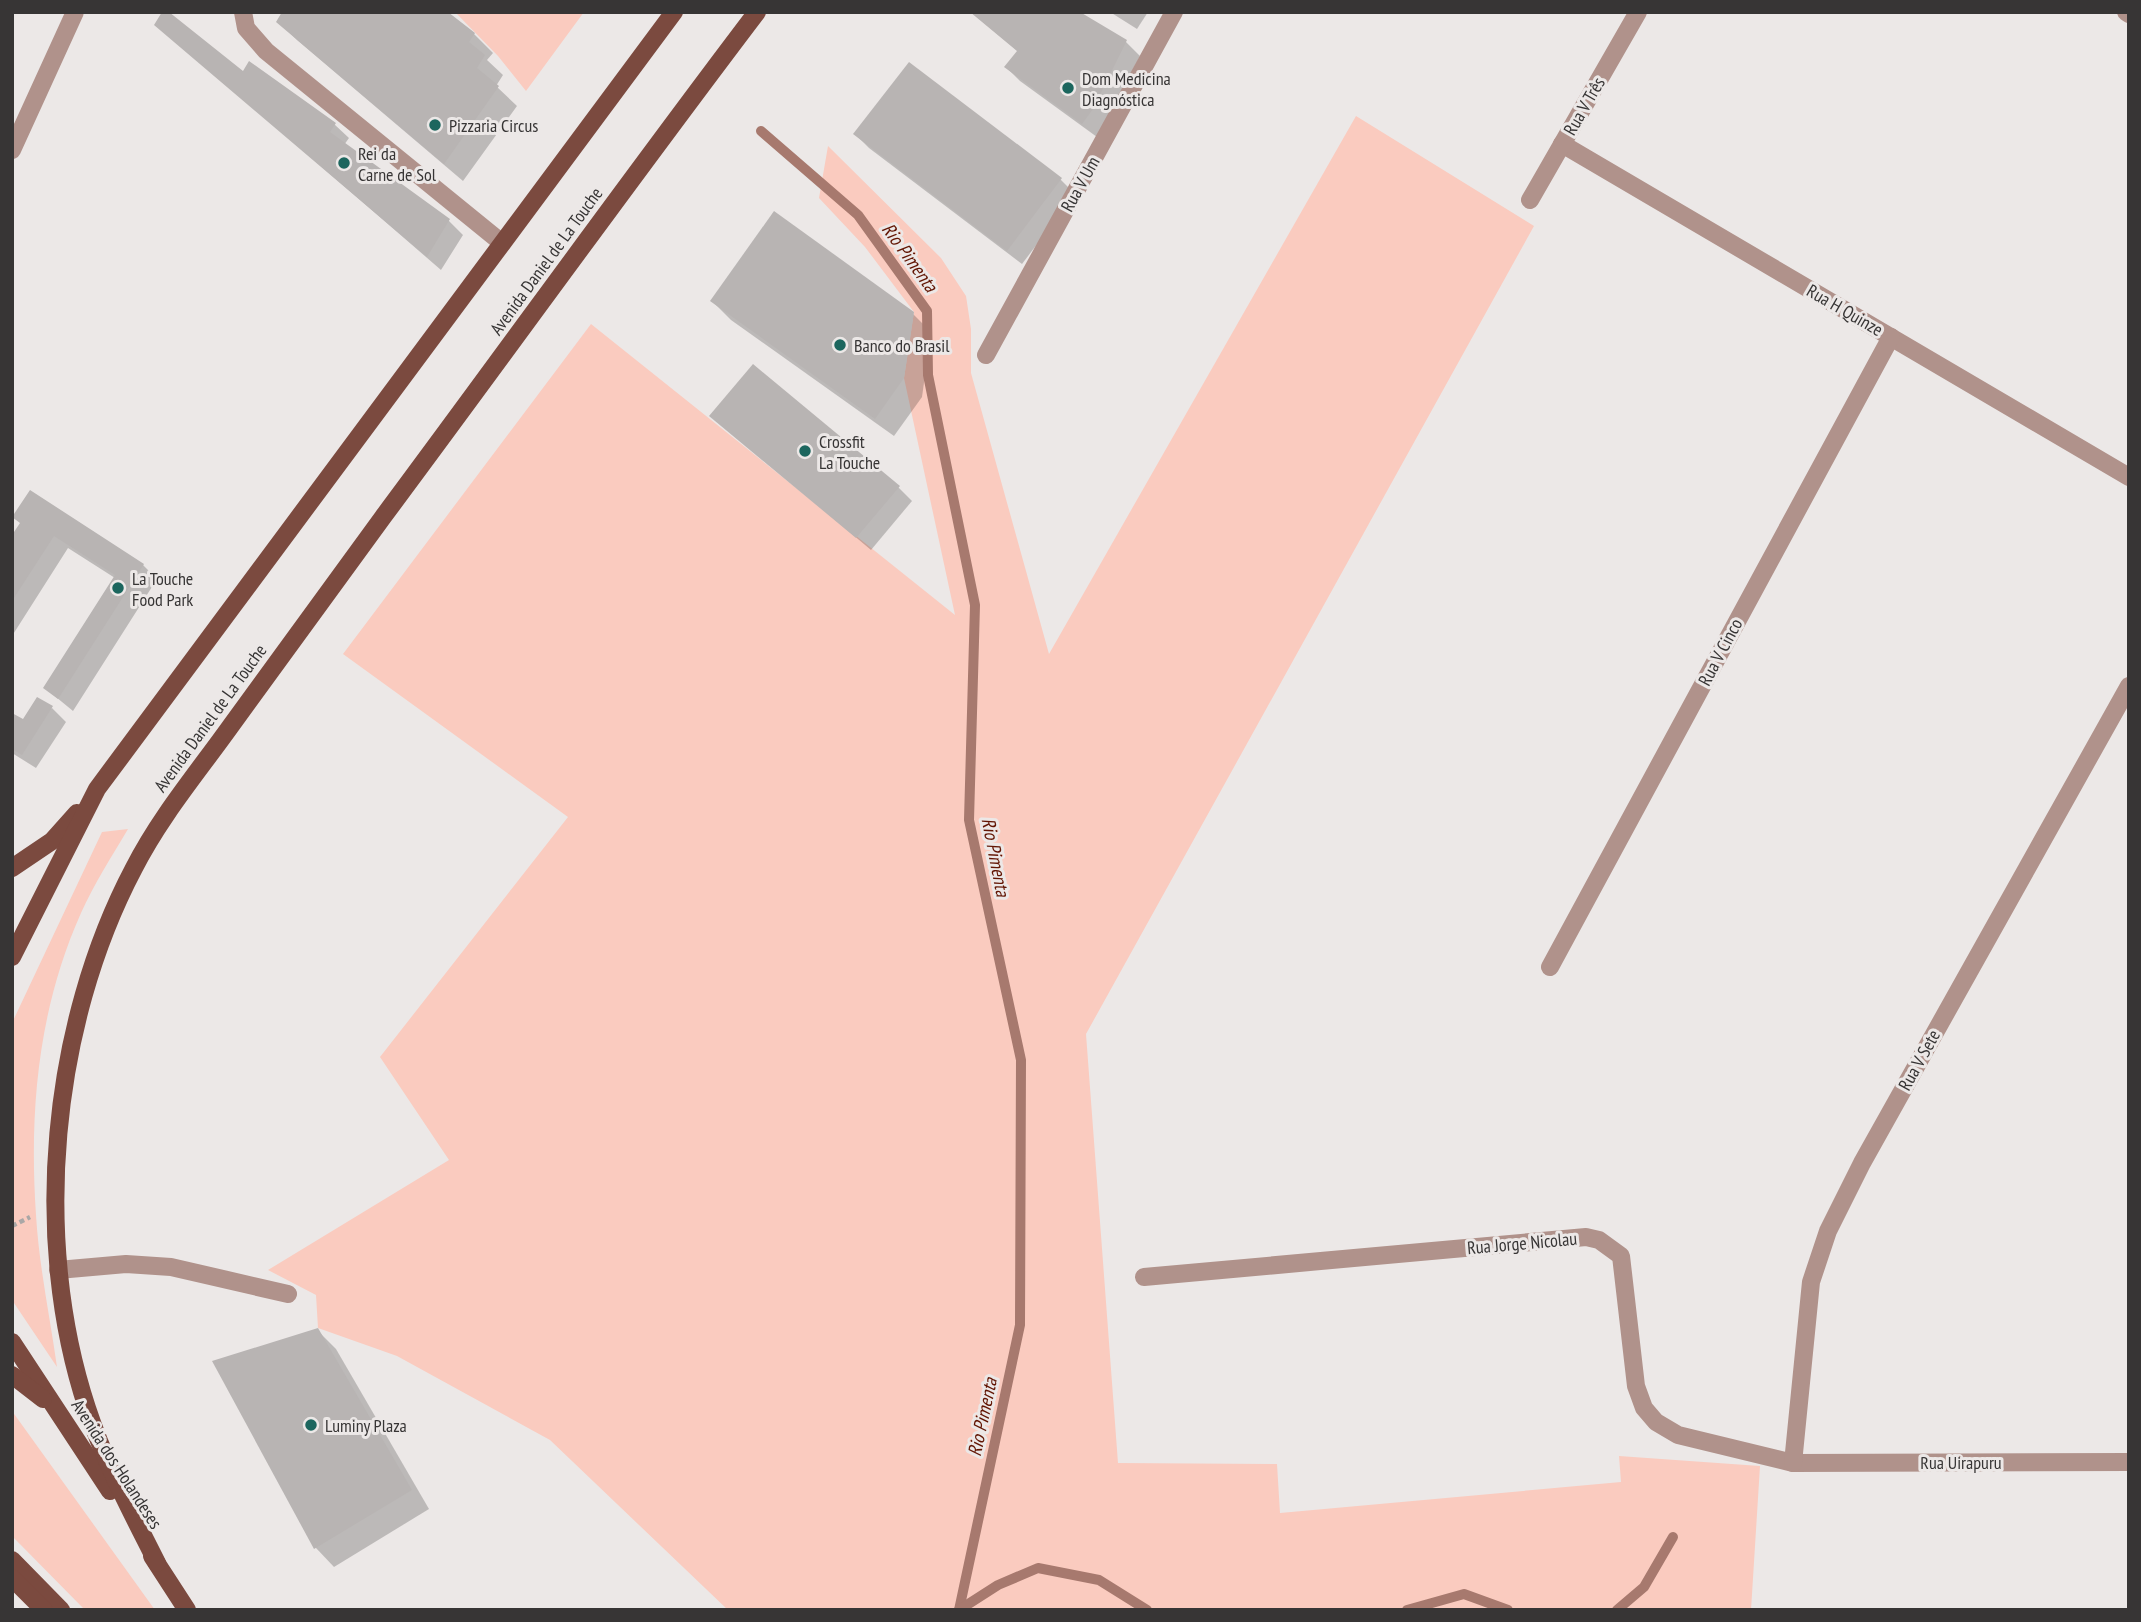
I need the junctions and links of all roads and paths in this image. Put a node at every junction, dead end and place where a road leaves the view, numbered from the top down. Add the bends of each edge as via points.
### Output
1 (75, 12) edge
2 (243, 12) edge
3 (674, 12) edge
4 (757, 12) edge
5 (1174, 12) edge
6 (1638, 12) edge
7 (1562, 144) junction
8 (12, 150) edge
9 (1530, 200) dead end
10 (502, 243) junction
11 (1891, 337) junction
12 (986, 355) dead end
13 (2129, 477) edge
14 (2129, 686) edge
15 (97, 789) junction
16 (12, 868) edge
17 (12, 957) edge
18 (1550, 967) dead end
19 (36, 1214) dead end
20 (12, 1226) edge
21 (58, 1270) junction
22 (1144, 1277) dead end
23 (288, 1294) dead end
24 (12, 1342) edge
25 (12, 1374) edge
26 (59, 1413) junction
27 (2129, 1462) edge
28 (1793, 1463) junction
29 (12, 1560) edge
30 (157, 1563) junction
31 (12, 1579) edge
32 (32, 1610) edge
33 (44, 1610) edge
34 (61, 1610) edge
35 (187, 1610) edge

1 - 8 street
2 - 10 street via 246,28 266,51
3 - 10 main road
4 - 21 main road, Avenida Daniel de La Touche via 319,603 134,867 106,926 72,1038 59,1114
5 - 12 street, Rua V Um
6 - 7 street, Rua V Três
7 - 9 street, Rua V Três
7 - 11 street, Rua H Quinze
10 - 15 main road
11 - 13 street, Rua H Quinze
11 - 18 street, Rua V Cinco
14 - 28 street, Rua V Sete via 1828,1231 1811,1282
15 - 16 main road via 52,841
15 - 17 main road
19 - 20 path
21 - 23 street via 126,1264 171,1267
21 - 30 main road, Avenida Daniel de La Touche via 86,1406 107,1463
22 - 28 street, Rua Jorge Nicolau via 1586,1237 1599,1240 1621,1256 1636,1386 1644,1408 1656,1422 1678,1435
24 - 26 main road, Avenida dos Holandeses
25 - 26 main road
26 - 30 main road, Avenida dos Holandeses
27 - 28 street, Rua Uirapuru
29 - 34 main road
30 - 35 main road, Avenida dos Holandeses
31 - 32 street
31 - 33 main road

